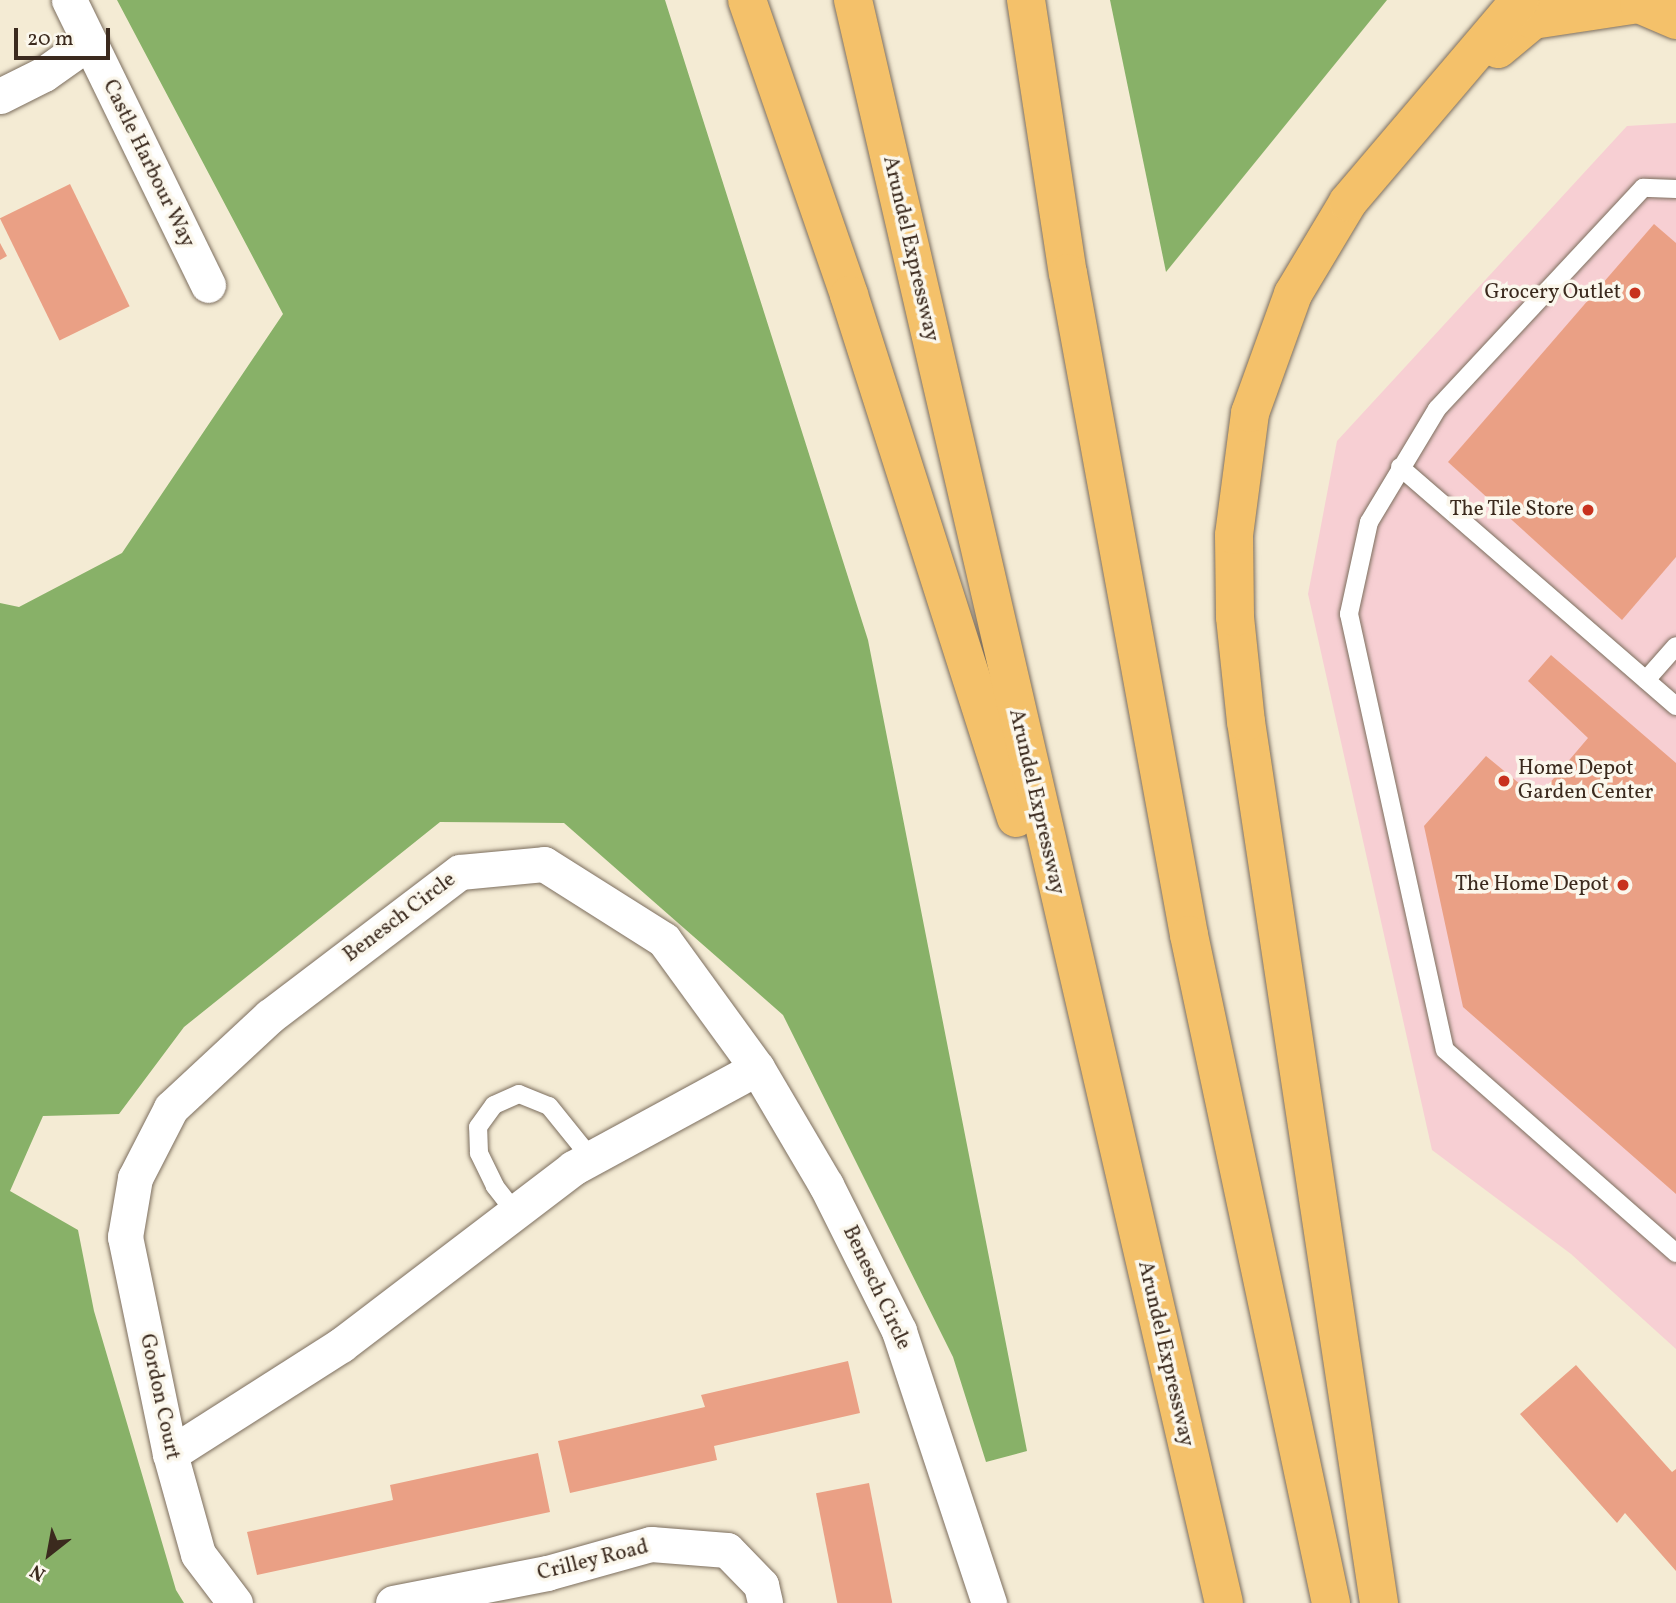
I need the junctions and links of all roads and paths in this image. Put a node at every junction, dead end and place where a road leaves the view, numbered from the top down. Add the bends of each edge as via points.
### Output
1 (69, 0) edge
2 (747, 0) edge
3 (853, 0) edge
4 (1026, 0) edge
5 (1520, 0) edge
6 (1676, 20) edge
7 (89, 42) junction
8 (0, 96) edge
9 (1416, 119) junction
10 (1676, 189) edge
11 (208, 285) dead end
12 (1400, 467) junction
13 (1676, 646) edge
14 (1646, 680) junction
15 (1676, 705) edge
16 (757, 1068) junction
17 (1105, 1096) junction
18 (591, 1158) junction
19 (135, 1178) joint
20 (515, 1212) junction
21 (1676, 1253) edge
22 (170, 1454) junction
23 (235, 1603) edge
24 (393, 1603) edge
25 (765, 1603) edge
26 (989, 1603) edge
27 (1223, 1603) edge
28 (1331, 1603) edge
29 (1379, 1603) edge

1 - 7 street, Castle Harbour Way
2 - 17 highway via 849,295
3 - 17 highway, Arundel Expressway
4 - 28 highway via 1068,273 1189,935
5 - 9 highway
6 - 9 highway via 1639,4 1533,20
7 - 8 street via 44,74
7 - 11 street, Castle Harbour Way
9 - 29 highway via 1348,202 1293,294 1250,412 1234,535 1235,617 1246,722
10 - 12 lane via 1643,188 1437,409
12 - 14 lane
12 - 21 lane via 1369,522 1349,614 1445,1050
13 - 14 lane
14 - 15 lane
16 - 18 street
16 - 19 street, Benesch Circle via 664,940 544,864 460,872 270,1016 170,1108
16 - 26 street, Benesch Circle via 826,1185 900,1331
17 - 27 highway, Arundel Expressway
18 - 20 street
18 - 20 lane via 549,1106 519,1094 494,1105 478,1126 479,1153 495,1186
19 - 22 street, Gordon Court via 125,1237
20 - 22 street via 341,1345
22 - 23 street, Gordon Court via 198,1554
24 - 25 street, Crilley Road via 547,1573 651,1544 727,1550 761,1586

